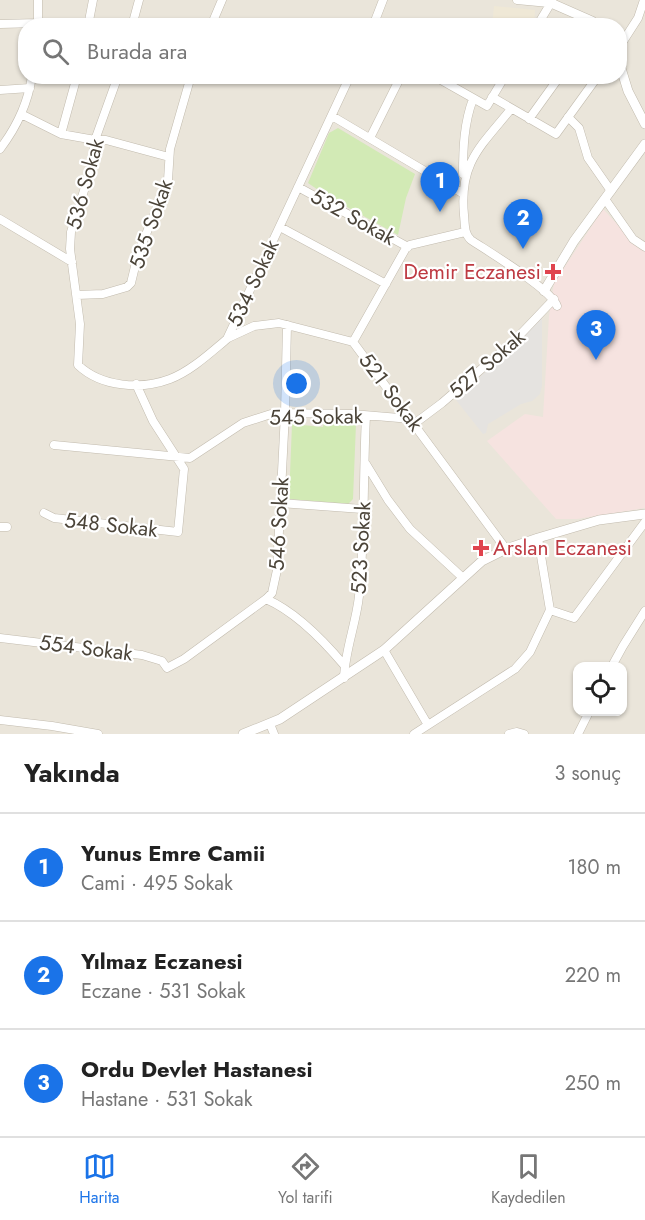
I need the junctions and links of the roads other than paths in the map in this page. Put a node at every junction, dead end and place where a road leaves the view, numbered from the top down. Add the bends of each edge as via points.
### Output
1 (38, 0) edge
2 (93, 0) edge
3 (139, 0) edge
4 (222, 0) edge
5 (383, 0) edge
6 (517, 0) edge
7 (644, 0) edge
8 (549, 2) edge
9 (38, 18) edge
10 (90, 18) edge
11 (134, 18) edge
12 (214, 18) edge
13 (376, 18) edge
14 (541, 18) edge
15 (585, 18) edge
16 (0, 24) edge
17 (18, 24) edge
18 (627, 35) edge
19 (31, 84) edge
20 (74, 84) edge
21 (115, 84) edge
22 (188, 84) edge
23 (346, 84) edge
24 (397, 84) edge
25 (448, 84) edge
26 (500, 84) edge
27 (554, 84) edge
28 (592, 84) edge
29 (626, 84) edge
30 (30, 88) junction
31 (0, 90) edge
32 (492, 97) junction
33 (473, 99) junction
34 (511, 109) junction
35 (21, 114) junction
36 (332, 116) junction
37 (568, 117) junction
38 (529, 119) junction
39 (645, 124) edge
40 (61, 134) junction
41 (370, 138) junction
42 (95, 140) junction
43 (645, 144) edge
44 (0, 149) edge
45 (169, 157) junction
46 (298, 187) junction
47 (462, 193) junction
48 (608, 195) junction
49 (0, 219) edge
50 (280, 227) junction
51 (465, 232) junction
52 (408, 247) junction
53 (645, 247) edge
54 (72, 262) junction
55 (386, 284) junction
56 (544, 291) junction
57 (77, 295) junction
58 (286, 325) junction
59 (227, 339) junction
60 (352, 342) junction
61 (78, 365) joint
62 (136, 384) junction
63 (285, 413) junction
64 (366, 416) junction
65 (413, 422) junction
66 (54, 445) dead end
67 (178, 458) junction
68 (365, 463) junction
69 (280, 502) junction
70 (362, 509) junction
71 (44, 513) dead end
72 (645, 514) edge
73 (645, 522) edge
74 (538, 538) junction
75 (506, 549) junction
76 (462, 577) junction
77 (266, 599) junction
78 (550, 610) junction
79 (645, 611) edge
80 (0, 638) edge
81 (384, 650) junction
82 (614, 662) edge
83 (344, 664) junction
84 (167, 668) joint
85 (344, 678) junction
86 (587, 716) edge
87 (0, 720) edge
88 (270, 724) junction
89 (428, 725) junction
90 (98, 734) edge
91 (243, 734) edge
92 (274, 734) edge
93 (414, 734) edge
94 (509, 734) edge
95 (524, 734) edge
96 (578, 734) edge

1 - 9 street
2 - 10 street
3 - 11 street
4 - 12 street
5 - 13 street
6 - 8 street
7 - 18 street
8 - 14 street
8 - 15 street
16 - 17 street
19 - 30 street
20 - 40 street
21 - 42 street, 536 Sokak
22 - 45 street, 535 Sokak
23 - 36 street, 534 Sokak
24 - 41 street
25 - 33 street
26 - 32 street
27 - 38 street
28 - 37 street
29 - 39 street
30 - 31 street
30 - 35 street
32 - 33 street via 487,106
32 - 34 street
33 - 47 street via 464,140
34 - 38 street
34 - 47 street via 468,167
35 - 40 street
35 - 44 street
36 - 41 street
36 - 46 street, 534 Sokak
37 - 38 street via 556,134
37 - 48 street via 579,128 588,158
40 - 42 street
41 - 47 street
42 - 45 street
42 - 54 street, 536 Sokak via 92,165 71,232
43 - 48 street
45 - 57 street, 535 Sokak via 168,180 138,254 131,283 103,294
46 - 50 street, 534 Sokak
46 - 52 street, 532 Sokak
47 - 51 street
48 - 53 street via 633,238
48 - 56 street
49 - 54 street
50 - 55 street
50 - 59 street, 534 Sokak
51 - 52 street
51 - 56 street
52 - 55 street
54 - 57 street, 536 Sokak
55 - 60 street
56 - 65 street, 527 Sokak via 557,302 442,403
57 - 61 street, 536 Sokak
58 - 59 street, 521 Sokak via 265,323
58 - 60 street, 521 Sokak
58 - 63 street, 546 Sokak
59 - 62 street, 534 Sokak via 171,378
60 - 65 street, 521 Sokak
61 - 62 street, 534 Sokak via 96,378
62 - 67 street via 153,421
63 - 64 street, 545 Sokak
63 - 67 street, 545 Sokak via 243,423 190,459
63 - 69 street, 546 Sokak
64 - 65 street, 545 Sokak
64 - 68 street, 523 Sokak
65 - 75 street, 521 Sokak
66 - 67 street, 545 Sokak
67 - 71 street, 548 Sokak via 184,469 178,532 54,518
68 - 70 street, 523 Sokak
68 - 76 street via 410,529
69 - 70 street
69 - 77 street, 546 Sokak via 276,580
70 - 83 street, 523 Sokak via 359,596
72 - 74 street via 599,520
73 - 78 street via 574,618
74 - 75 street
74 - 78 street
75 - 76 street
76 - 81 street
77 - 83 street via 296,617
77 - 84 street, 546 Sokak
78 - 89 street via 542,632 523,662
79 - 82 street
80 - 84 street, 554 Sokak via 142,655 162,661
81 - 85 street
81 - 89 street
83 - 85 street, 523 Sokak
85 - 88 street
86 - 96 street
87 - 90 street
88 - 91 street
88 - 92 street
89 - 93 street
94 - 95 street

